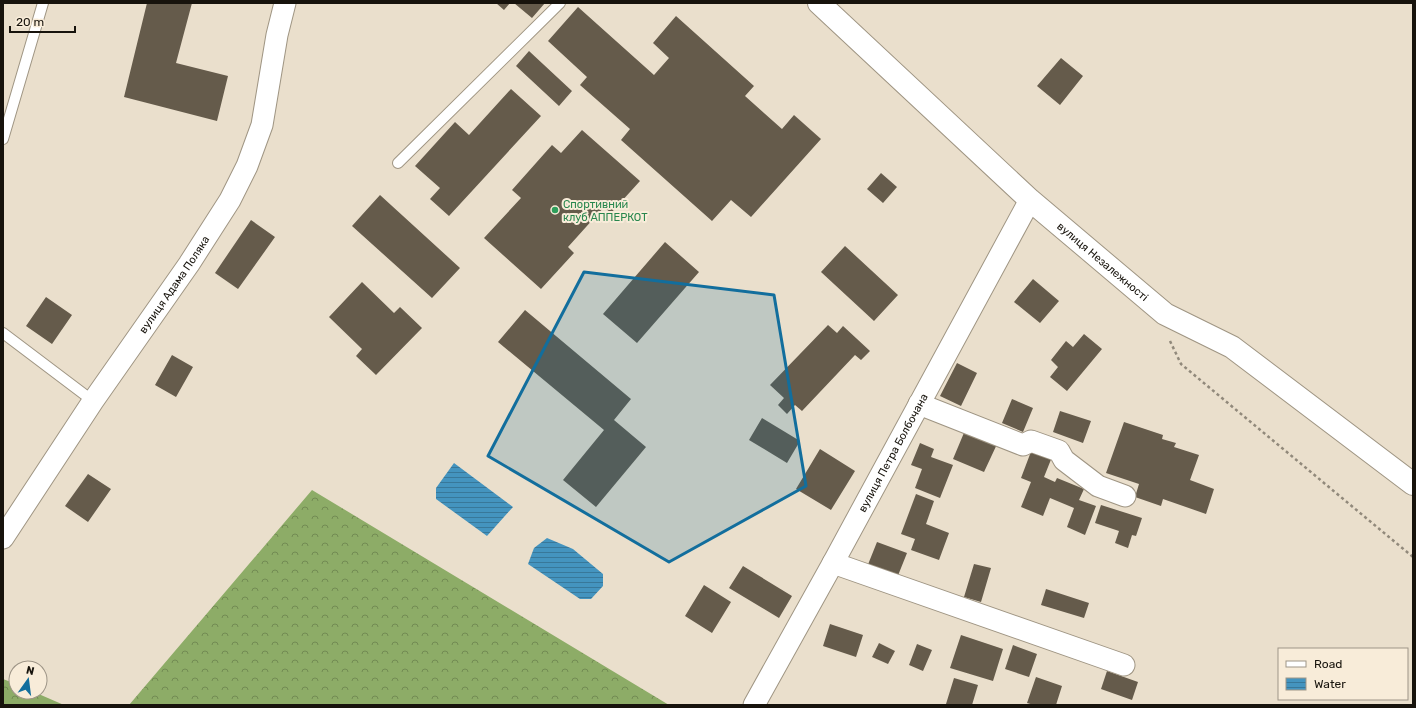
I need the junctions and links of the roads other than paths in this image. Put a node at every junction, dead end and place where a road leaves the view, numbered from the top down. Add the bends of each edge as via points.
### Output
1 (43, 3) edge
2 (285, 3) edge
3 (560, 3) edge
4 (819, 3) edge
5 (3, 139) edge
6 (398, 163) dead end
7 (1030, 200) junction
8 (3, 333) edge
9 (93, 401) junction
10 (919, 404) junction
11 (1413, 484) edge
12 (1125, 496) dead end
13 (3, 538) edge
14 (833, 563) junction
15 (1124, 665) dead end
16 (754, 705) edge

1 - 5 lane
2 - 9 street, вулиця Адама Поляка via 262,125 247,166 230,200 189,264
3 - 6 lane
4 - 7 main road, вулиця Незалежності
7 - 10 street, вулиця Петра Болбочана
7 - 11 main road, вулиця Незалежності via 1164,314 1232,347
8 - 9 lane
9 - 13 street, вулиця Адама Поляка
10 - 12 street via 1023,445 1031,441 1059,451 1064,460 1098,486
10 - 14 street, вулиця Петра Болбочана
14 - 15 street
14 - 16 street, вулиця Петра Болбочана

